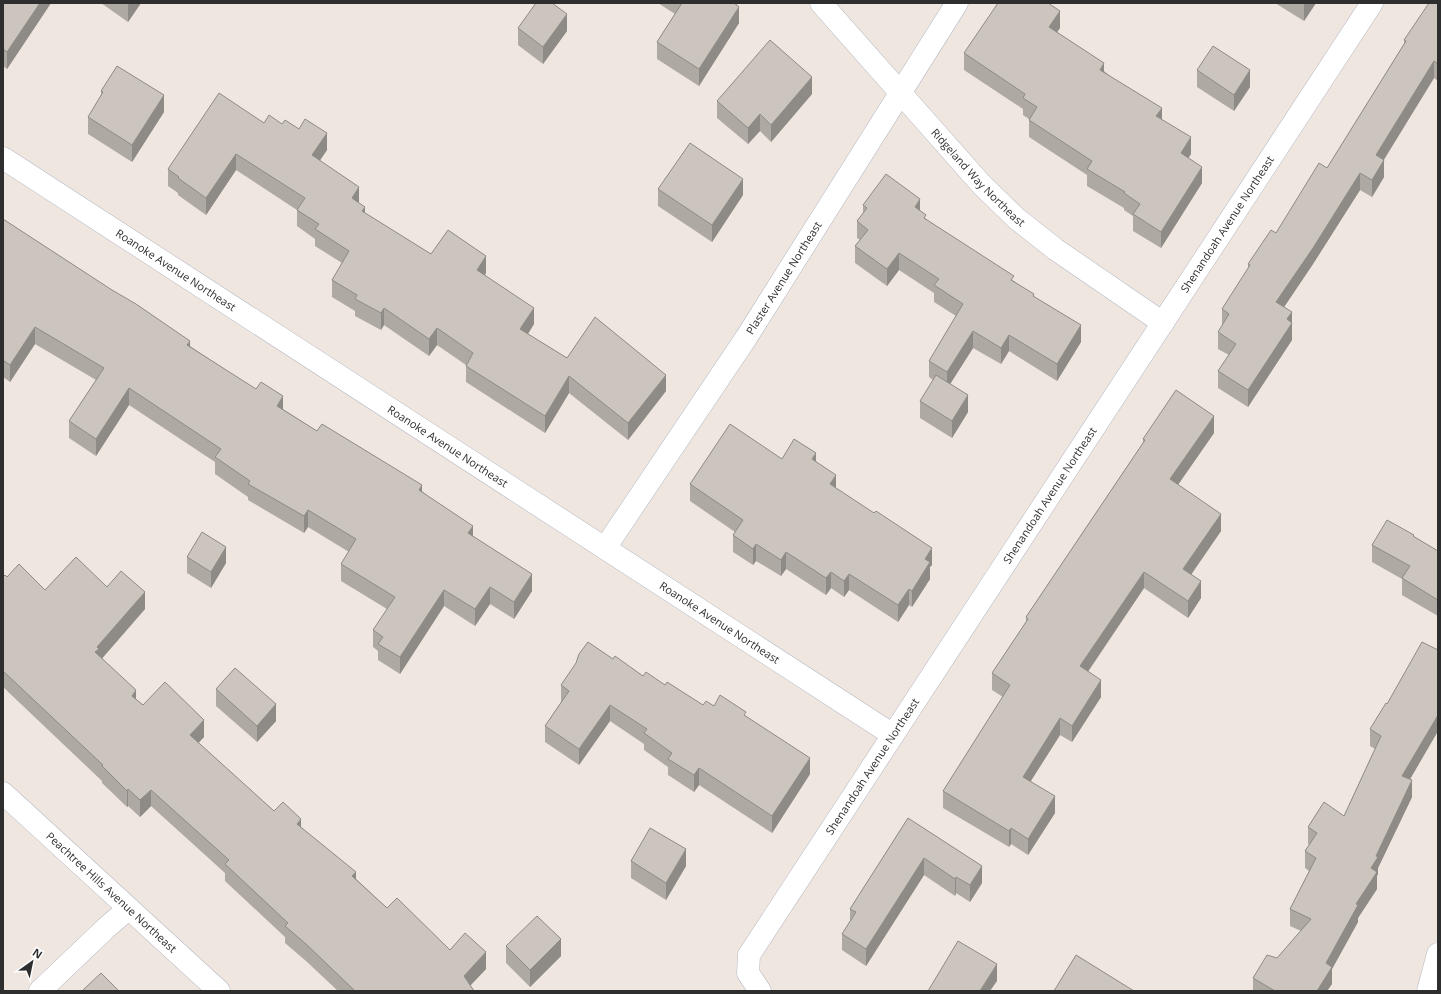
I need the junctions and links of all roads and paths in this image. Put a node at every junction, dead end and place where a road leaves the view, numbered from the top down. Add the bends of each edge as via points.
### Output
1 (821, 3) edge
2 (957, 3) edge
3 (1372, 3) edge
4 (900, 92) junction
5 (3, 158) edge
6 (1163, 323) junction
7 (605, 548) junction
8 (893, 735) junction
9 (3, 793) edge
10 (128, 908) junction
11 (1438, 954) edge
12 (40, 991) edge
13 (219, 991) edge
14 (760, 991) edge
15 (1428, 991) edge

1 - 4 street, Ridgeland Way Northeast
2 - 4 street, Plaster Avenue Northeast
3 - 6 street, Shenandoah Avenue Northeast
4 - 6 street, Ridgeland Way Northeast via 981,184 1017,219 1055,249
4 - 7 street, Plaster Avenue Northeast via 746,338
5 - 7 street, Roanoke Avenue Northeast
6 - 8 street, Shenandoah Avenue Northeast
7 - 8 street, Roanoke Avenue Northeast
8 - 14 street, Shenandoah Avenue Northeast via 749,955 748,973
9 - 10 street, Peachtree Hills Avenue Northeast
10 - 12 street
10 - 13 street, Peachtree Hills Avenue Northeast
11 - 15 street

